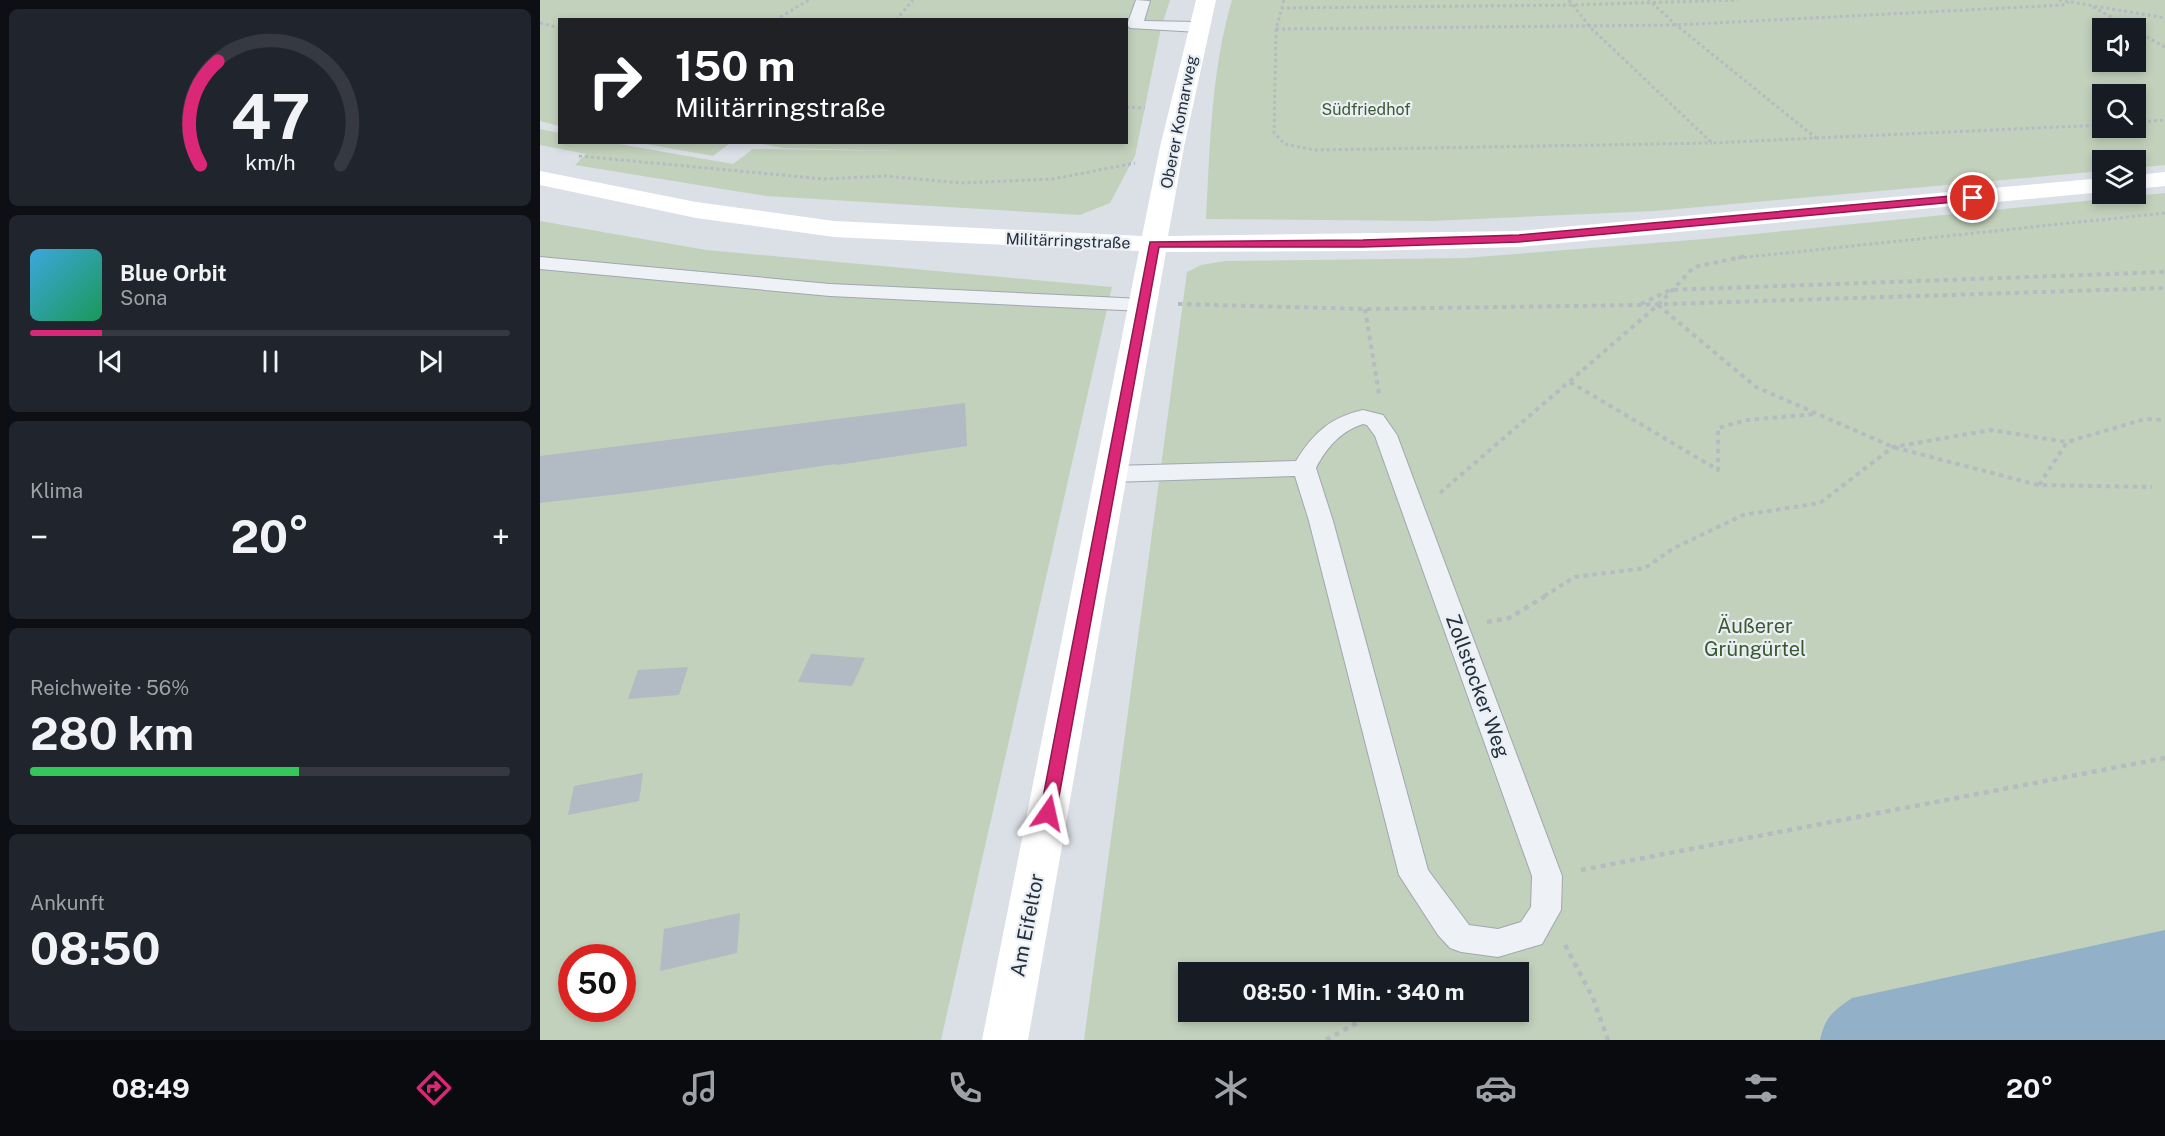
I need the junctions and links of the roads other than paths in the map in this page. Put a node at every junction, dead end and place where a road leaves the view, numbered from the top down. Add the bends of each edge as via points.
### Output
1 (1206, 0) edge
2 (1143, 1) edge
3 (1198, 27) junction
4 (540, 178) edge
5 (2165, 179) edge
6 (2146, 181) edge
7 (2092, 186) edge
8 (1154, 244) junction
9 (540, 264) edge
10 (1143, 305) junction
11 (1304, 468) junction
12 (1112, 474) junction
13 (1005, 1040) edge

1 - 3 main road, Oberer Komarweg
2 - 3 lane via 1135,25
3 - 8 main road, Oberer Komarweg
4 - 8 main road, Militärringstraße via 696,210 834,229
5 - 6 main road
7 - 8 main road, Militärringstraße via 1519,238
8 - 10 main road, Am Eifeltor
9 - 10 lane via 830,290
10 - 12 main road, Am Eifeltor
11 - 11 lane, Zollstocker Weg via 1312,451 1348,420 1375,420 1386,435 1547,876 1546,910 1531,934 1498,944 1461,938 1414,875
11 - 12 lane
12 - 13 main road, Am Eifeltor

